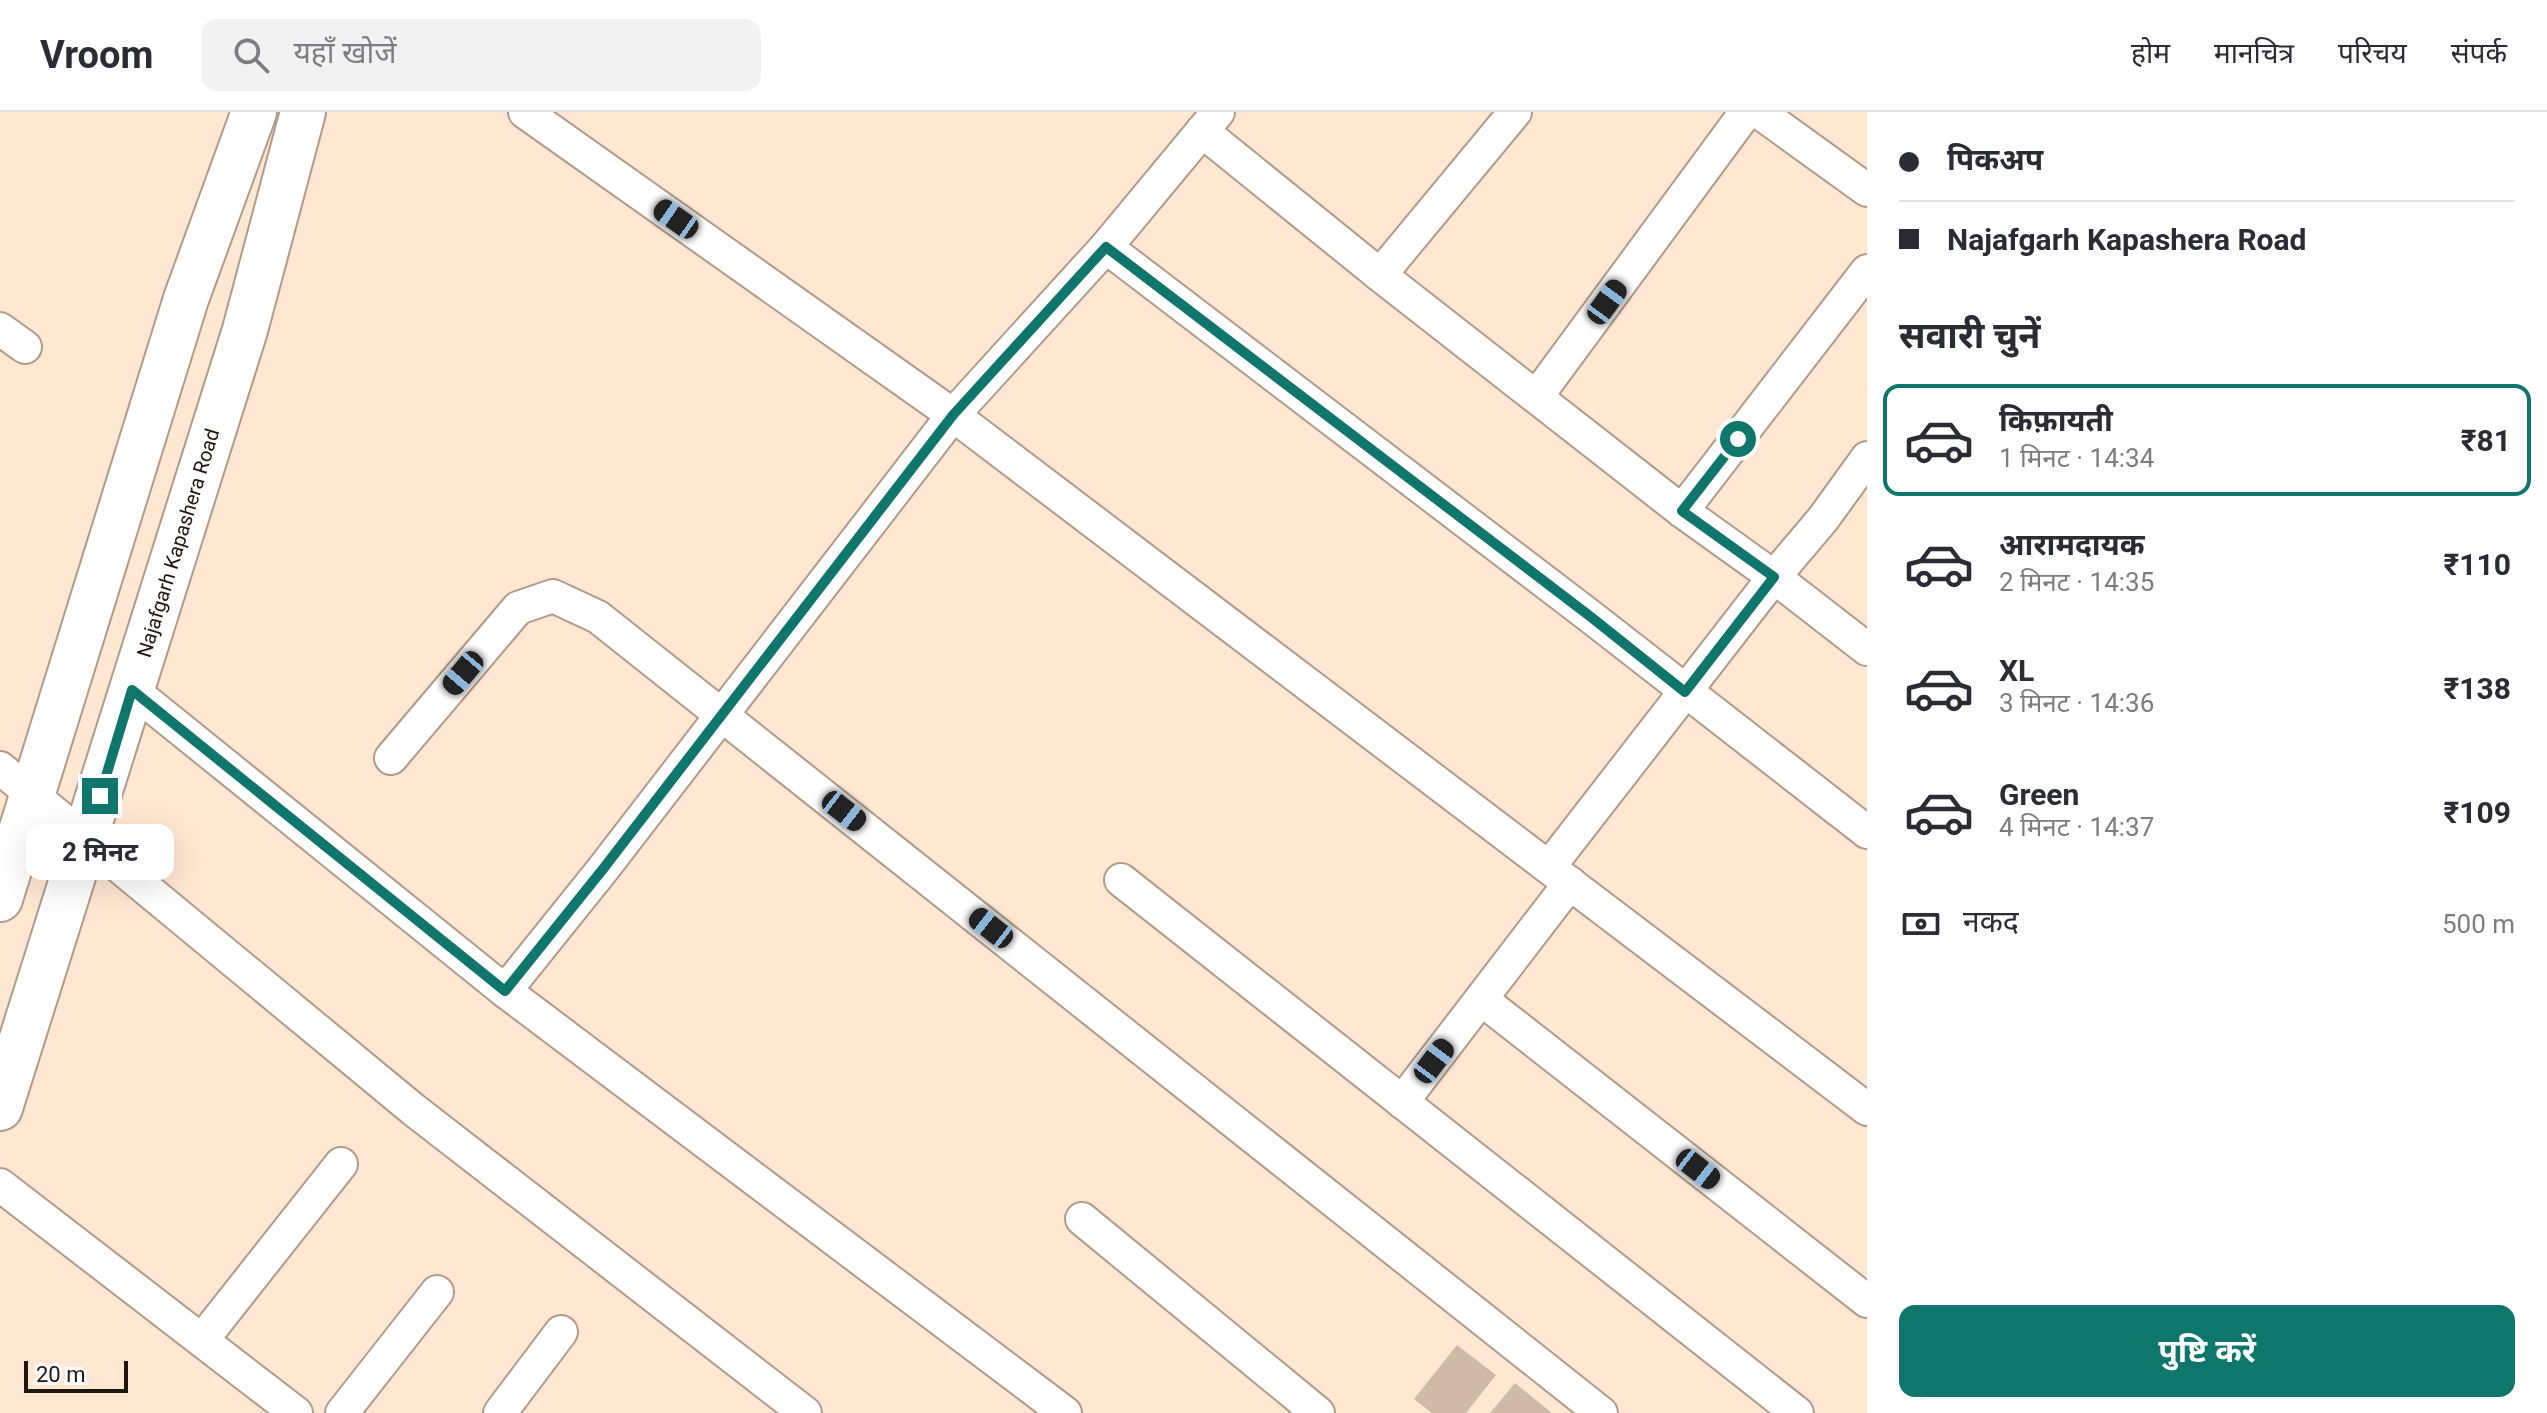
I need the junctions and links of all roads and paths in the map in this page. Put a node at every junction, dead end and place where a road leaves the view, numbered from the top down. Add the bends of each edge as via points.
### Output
1 (254, 112) edge
2 (303, 112) edge
3 (525, 112) edge
4 (1515, 112) edge
5 (1746, 112) edge
6 (1759, 112) edge
7 (1210, 122) edge
8 (1867, 190) edge
9 (1106, 247) junction
10 (1867, 271) edge
11 (1380, 275) junction
12 (1537, 396) junction
13 (953, 415) junction
14 (1867, 458) edge
15 (1857, 496) edge
16 (1682, 511) junction
17 (1774, 577) junction
18 (1867, 649) edge
19 (132, 690) junction
20 (1685, 692) junction
21 (722, 714) junction
22 (391, 758) dead end
23 (17, 781) edge
24 (1867, 832) edge
25 (87, 838) junction
26 (1559, 875) junction
27 (1121, 880) dead end
28 (0, 899) edge
29 (505, 991) junction
30 (1481, 999) junction
31 (1402, 1102) junction
32 (0, 1108) edge
33 (1867, 1109) edge
34 (341, 1164) dead end
35 (0, 1185) edge
36 (1082, 1219) dead end
37 (437, 1292) dead end
38 (1867, 1301) edge
39 (561, 1332) dead end
40 (202, 1340) junction
41 (296, 1413) edge
42 (342, 1413) edge
43 (500, 1413) edge
44 (805, 1413) edge
45 (1065, 1413) edge
46 (1318, 1413) edge
47 (1601, 1413) edge
48 (1797, 1413) edge

1 - 23 main road
2 - 19 main road, Najafgarh Kapashera Road via 245,330
3 - 13 street
4 - 11 street
5 - 12 street
6 - 8 street
7 - 9 street
7 - 11 street
9 - 13 street
9 - 20 street
10 - 16 street
11 - 12 street
12 - 16 street
13 - 21 street
13 - 26 street
14 - 15 street
15 - 17 street
16 - 17 street
17 - 18 street
17 - 20 street
19 - 25 main road, Najafgarh Kapashera Road
19 - 29 street
20 - 24 street
20 - 26 street
21 - 22 street via 598,617 553,596 518,608
21 - 29 street
21 - 47 street
23 - 25 street
23 - 28 main road
25 - 32 main road, Najafgarh Kapashera Road
25 - 44 street via 414,1110
26 - 30 street
26 - 33 street
27 - 31 street
29 - 45 street
30 - 31 street
30 - 38 street
31 - 48 street
34 - 40 street
35 - 40 street
36 - 46 street
37 - 42 street
39 - 43 street
40 - 41 street

